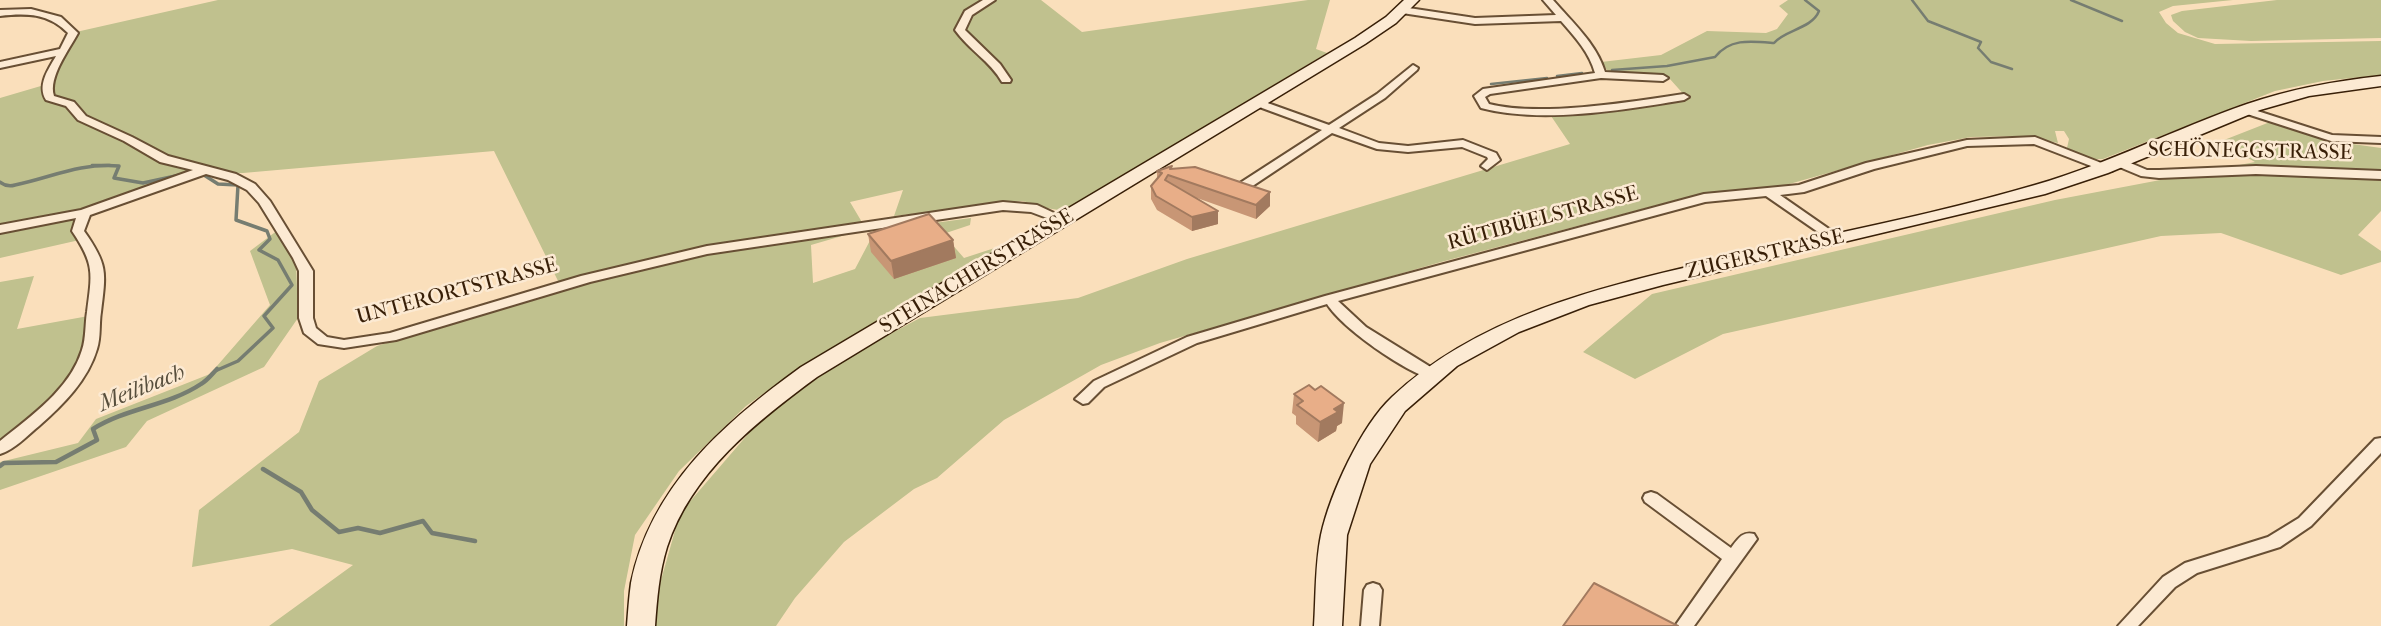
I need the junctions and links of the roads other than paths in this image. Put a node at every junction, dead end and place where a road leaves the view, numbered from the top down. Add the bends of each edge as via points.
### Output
1 (990, 0) edge
2 (1548, 0) edge
3 (41, 5) edge
4 (1407, 5) edge
5 (0, 13) edge
6 (1563, 18) junction
7 (64, 51) junction
8 (0, 65) edge
9 (1413, 68) dead end
10 (1601, 75) junction
11 (1663, 78) dead end
12 (1006, 80) dead end
13 (2381, 81) edge
14 (1684, 97) dead end
15 (1258, 103) junction
16 (2245, 110) junction
17 (1331, 130) junction
18 (2381, 140) edge
19 (2114, 165) junction
20 (1487, 166) dead end
21 (202, 171) junction
22 (2381, 174) edge
23 (1244, 186) edge
24 (1770, 193) junction
25 (84, 213) junction
26 (1063, 220) junction
27 (0, 229) edge
28 (1834, 239) junction
29 (1329, 299) junction
30 (1432, 374) junction
31 (1083, 399) dead end
32 (2381, 443) edge
33 (0, 449) edge
34 (1651, 498) dead end
35 (1748, 539) dead end
36 (1733, 558) junction
37 (1373, 590) dead end
38 (642, 626) edge
39 (1328, 626) edge
40 (1370, 626) edge
41 (1684, 626) edge
42 (2127, 626) edge

1 - 12 street via 968,13 960,30 1002,70
2 - 6 street
3 - 5 street, UNTERORTSTRASSE
3 - 7 street, UNTERORTSTRASSE via 73,33
4 - 6 street via 1475,21
4 - 15 main road, STEINACHERSTRASSE via 1360,41
6 - 10 street via 1590,51
7 - 8 street
7 - 21 street, UNTERORTSTRASSE via 49,79 50,98 70,104 82,118 164,159
9 - 17 street
10 - 11 street
10 - 14 street via 1487,91 1480,94 1480,101 1509,112
13 - 16 main road, ZUGERSTRASSE via 2313,90
15 - 17 street
15 - 26 main road, STEINACHERSTRASSE
16 - 18 street via 2330,138
16 - 19 main road, ZUGERSTRASSE
17 - 20 street via 1392,148 1467,144 1492,155 1494,160
17 - 23 street
19 - 22 street, SCHÖNEGGSTRASSE via 2159,174 2256,170
19 - 24 street, RÜTIBÜELSTRASSE via 2035,140 1984,141 1893,159 1800,189
19 - 28 main road, ZUGERSTRASSE via 2004,200
21 - 25 street
21 - 26 street, UNTERORTSTRASSE via 232,177 264,201 306,271 309,330 323,341 344,344 391,337 586,279 707,250 1003,206 1033,208
24 - 28 street
24 - 29 street, RÜTIBÜELSTRASSE via 1704,198
25 - 27 street
25 - 33 street via 78,231 96,256 99,269 85,363 32,423
26 - 38 main road, STEINACHERSTRASSE via 809,372 730,433 693,475 667,516 643,587
28 - 30 main road, ZUGERSTRASSE via 1567,304 1504,328
29 - 30 street via 1340,314
29 - 31 street, RÜTIBÜELSTRASSE via 1192,340 1099,384
30 - 39 main road, ZUGERSTRASSE via 1386,418 1356,465 1338,519 1328,574
32 - 42 street via 2305,522 2274,542 2192,568 2169,582
34 - 36 street
35 - 36 street
36 - 41 street
37 - 40 street

